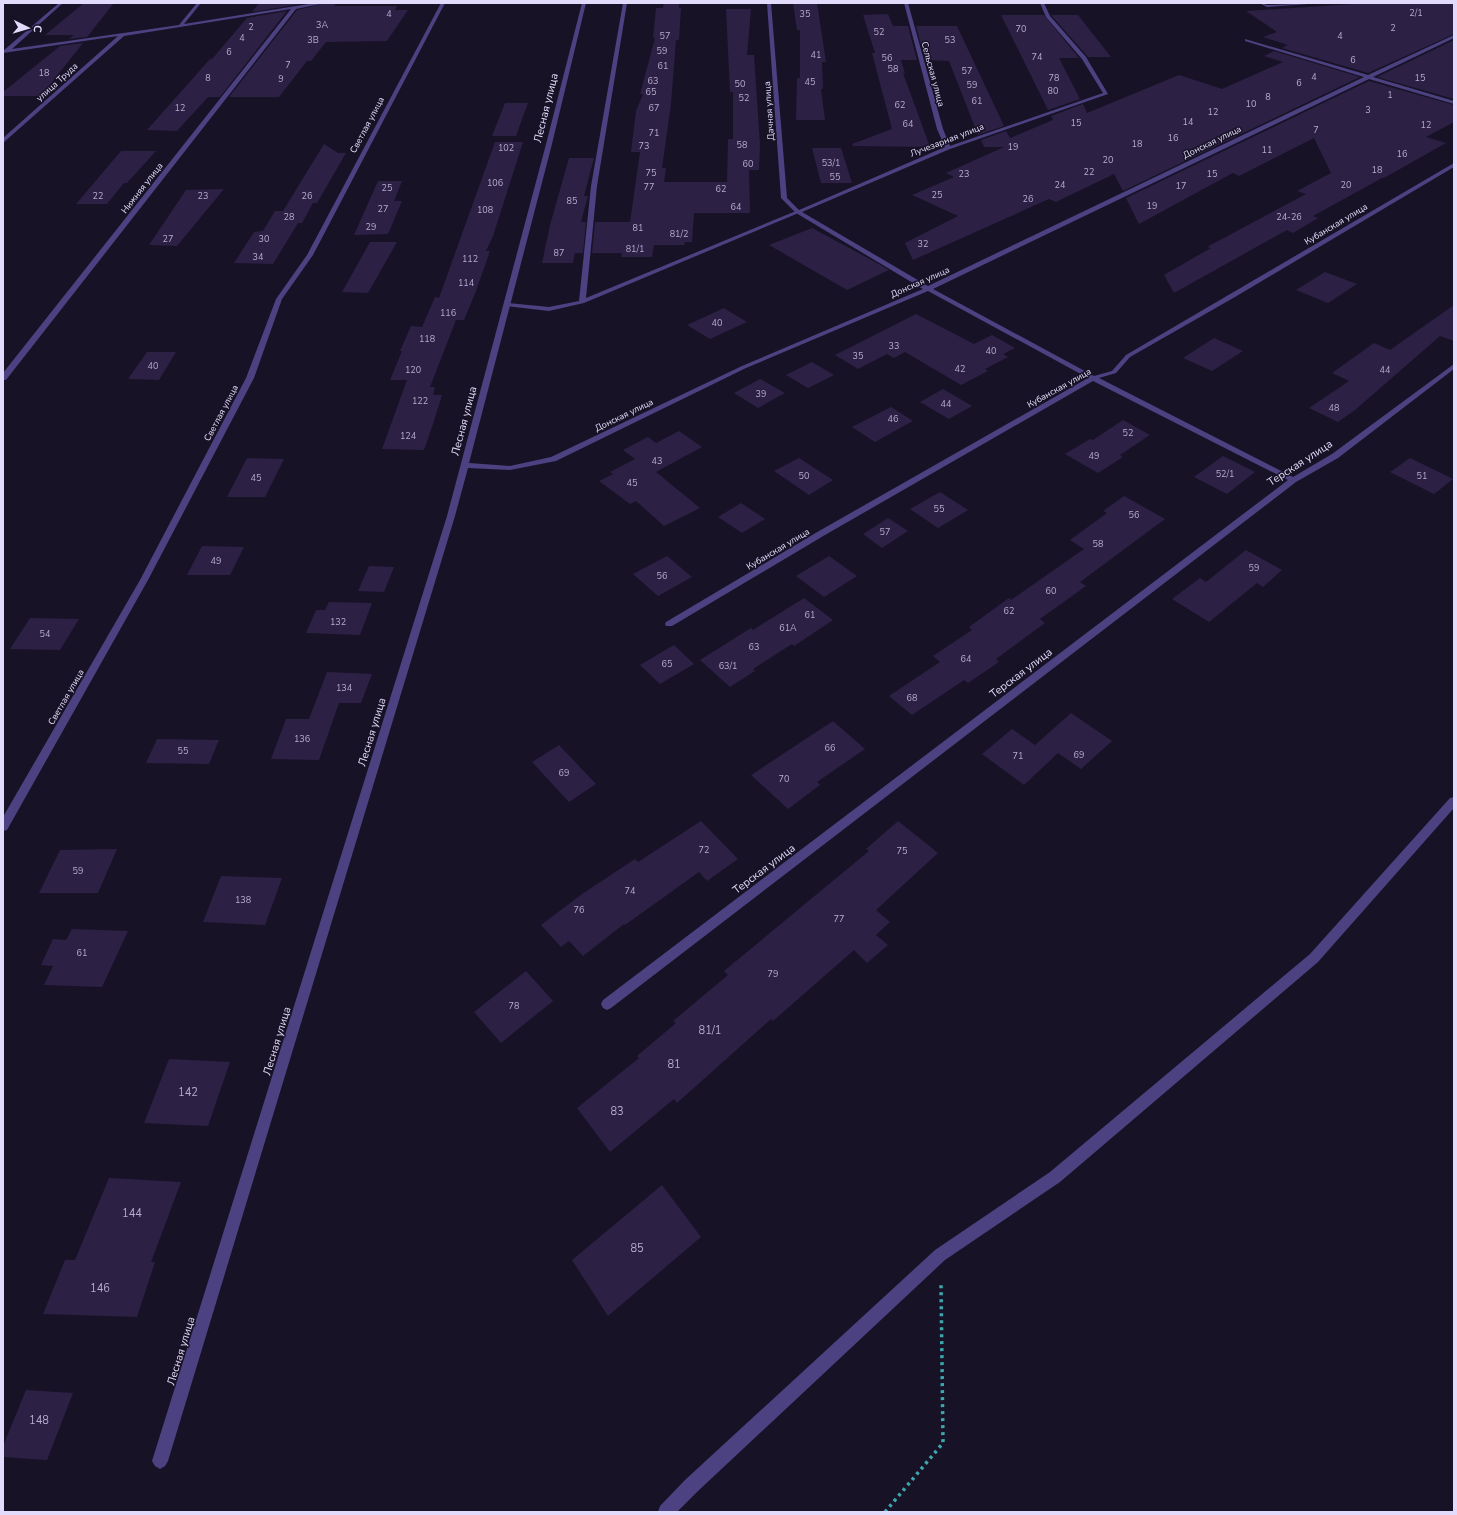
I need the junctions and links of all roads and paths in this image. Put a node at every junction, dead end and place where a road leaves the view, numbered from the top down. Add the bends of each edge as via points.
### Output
1 (62, 3) edge
2 (199, 3) edge
3 (323, 3) edge
4 (444, 3) edge
5 (584, 3) edge
6 (625, 3) edge
7 (769, 3) edge
8 (906, 3) edge
9 (1042, 3) edge
10 (1261, 3) edge
11 (1320, 3) edge
12 (294, 8) junction
13 (180, 26) junction
14 (122, 35) junction
15 (1454, 36) edge
16 (1247, 40) dead end
17 (4, 52) edge
18 (1371, 76) junction
19 (1454, 103) edge
20 (3, 141) edge
21 (948, 148) junction
22 (1454, 164) edge
23 (798, 212) junction
24 (928, 289) junction
25 (582, 302) junction
26 (507, 305) junction
27 (1454, 366) edge
28 (3, 378) edge
29 (1093, 378) junction
30 (465, 465) junction
31 (1293, 480) junction
32 (669, 624) dead end
33 (1454, 801) edge
34 (3, 827) edge
35 (607, 1004) dead end
36 (940, 1256) junction
37 (160, 1461) dead end
38 (666, 1512) edge
39 (885, 1512) edge

1 - 17 street
2 - 13 street
3 - 12 street
4 - 34 street, Светлая улица via 310,255 279,299 250,378 144,580
5 - 26 street, Лесная улица
6 - 25 street via 594,186
7 - 23 street, Дачная улица via 784,198
8 - 21 street, Сельская улица via 940,129
9 - 21 street, Лучезарная улица via 1048,16 1084,58 1106,94
10 - 11 street via 1266,6
12 - 13 street
12 - 28 street, Нижняя улица
13 - 14 street
14 - 17 street
14 - 20 street, улица Труда
15 - 18 street
16 - 18 street
18 - 19 street
18 - 24 street, Донская улица
21 - 23 street, Лучезарная улица
22 - 29 street, Кубанская улица via 1128,356 1114,372
23 - 24 street, Дачная улица
23 - 25 street, Лучезарная улица
24 - 29 street, Дачная улица
24 - 30 street, Донская улица via 744,367 553,459 510,468
25 - 26 street, Лучезарная улица via 549,309
26 - 30 street, Лесная улица
27 - 31 street, Терская улица via 1335,456
29 - 31 street, Дачная улица
29 - 32 street, Кубанская улица
30 - 37 street, Лесная улица
31 - 35 street, Терская улица
33 - 36 street via 1314,958 1055,1177
36 - 38 street via 690,1486
36 - 39 path via 943,1443

